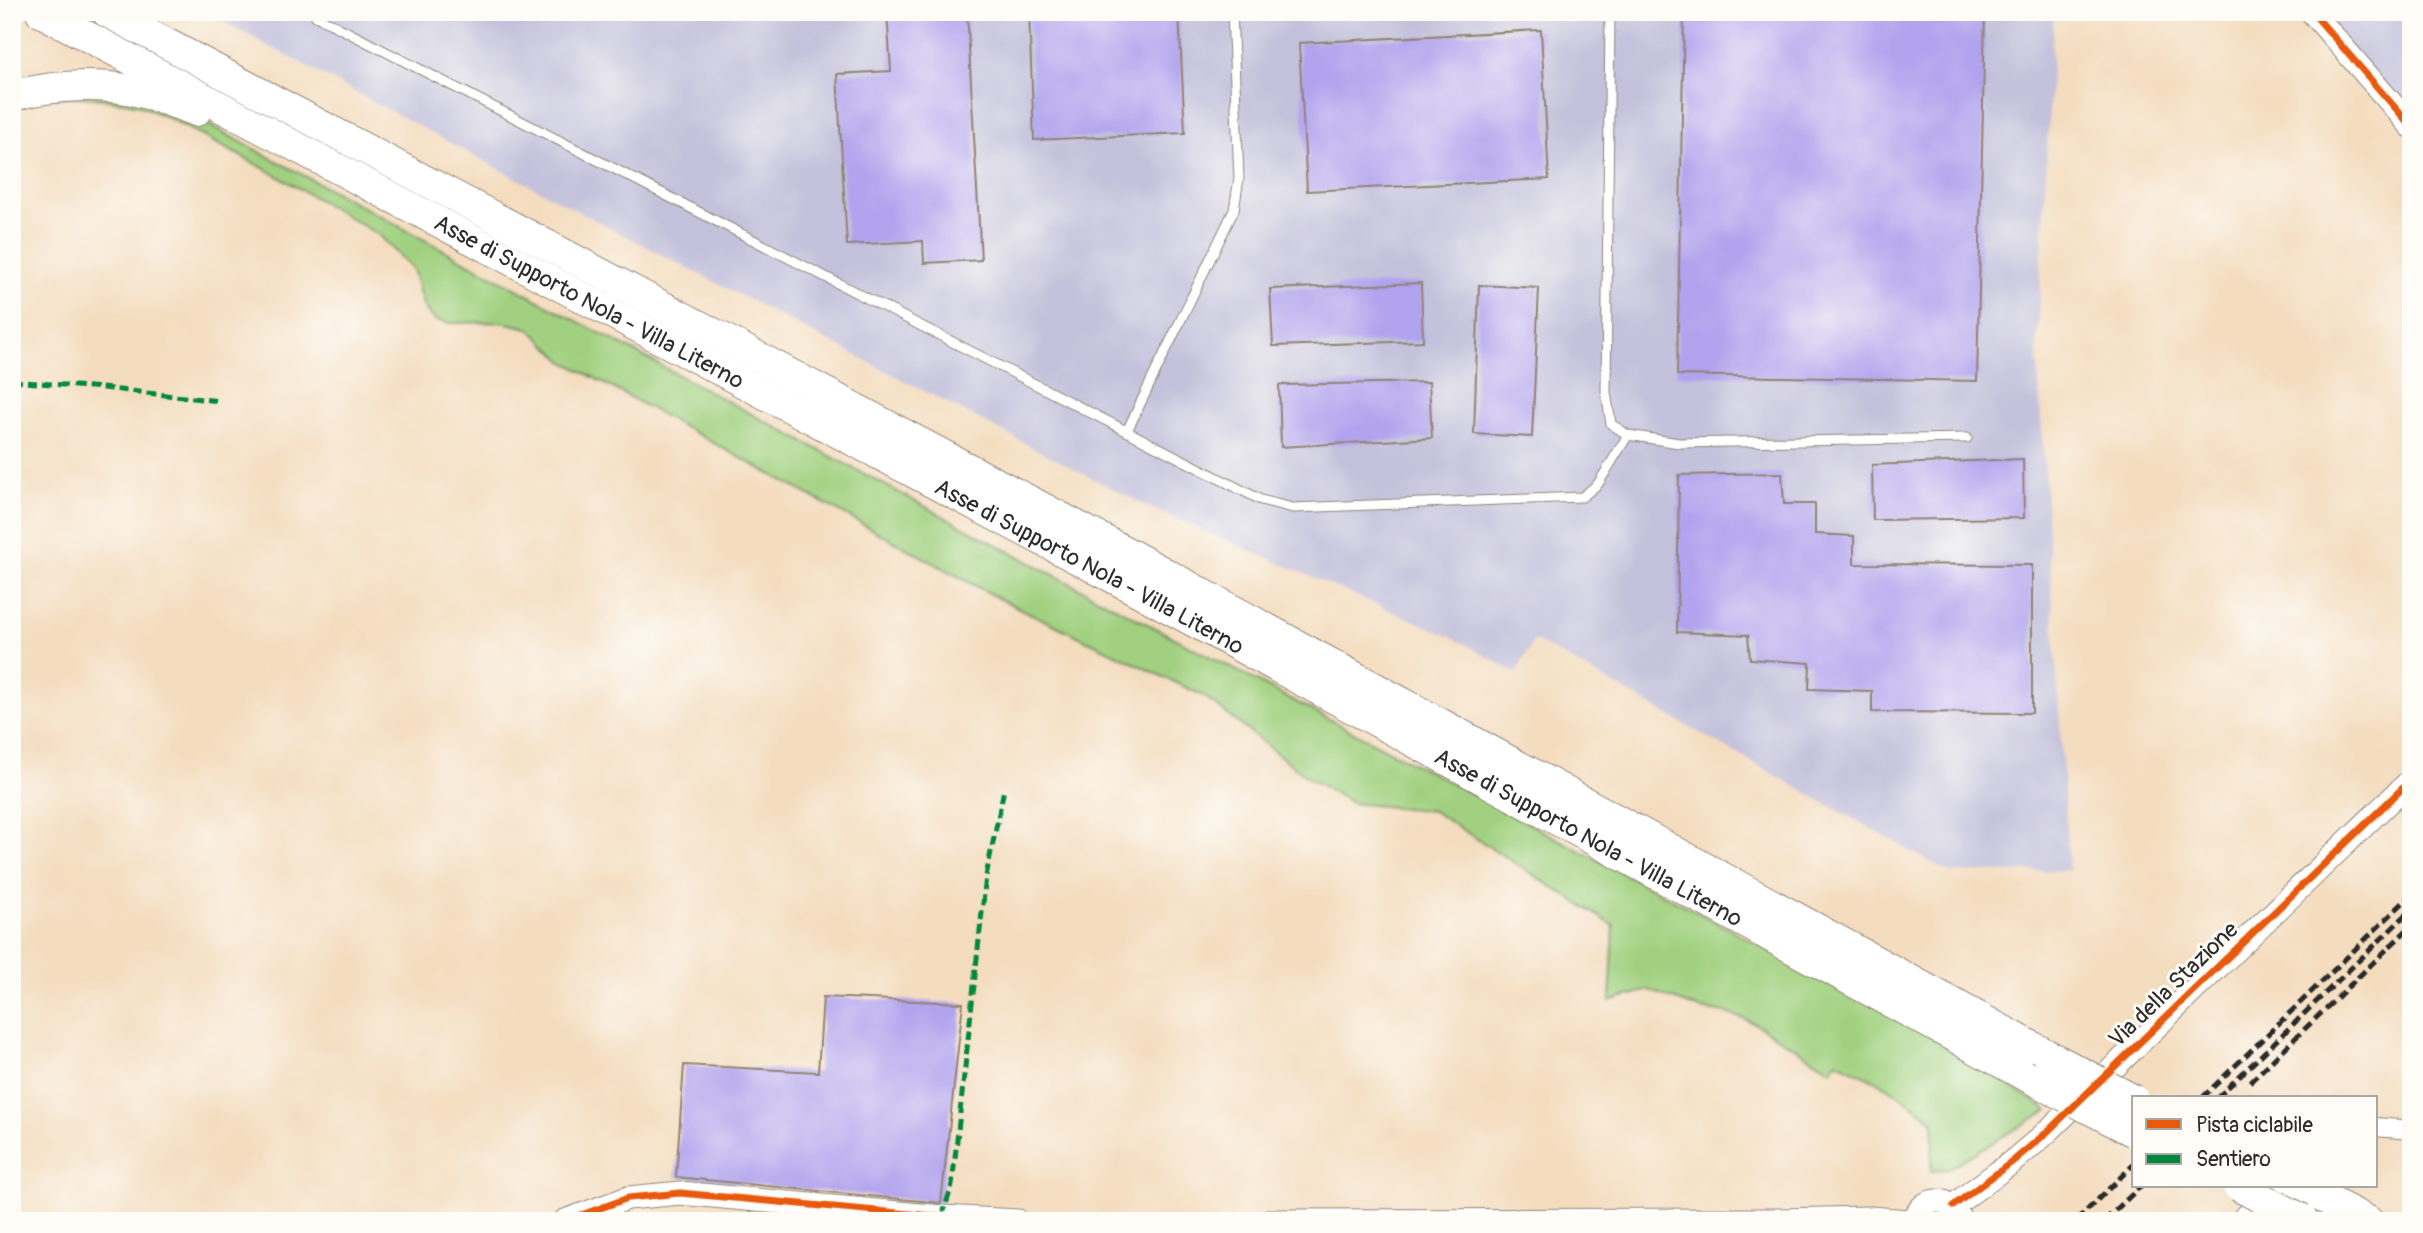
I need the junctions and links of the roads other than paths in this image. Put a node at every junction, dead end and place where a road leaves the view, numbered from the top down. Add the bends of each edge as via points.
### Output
1 (41, 12) edge
2 (107, 12) edge
3 (114, 12) edge
4 (314, 12) edge
5 (1232, 12) edge
6 (1610, 12) edge
7 (2312, 12) edge
8 (160, 40) junction
9 (12, 96) edge
10 (2411, 126) edge
11 (286, 142) junction
12 (1127, 431) junction
13 (1628, 435) junction
14 (1967, 438) dead end
15 (2411, 780) edge
16 (2132, 1099) edge
17 (2378, 1127) edge
18 (2411, 1130) edge
19 (2132, 1131) edge
20 (2245, 1188) edge
21 (2276, 1188) edge
22 (2308, 1206) edge
23 (1956, 1214) edge
24 (942, 1219) edge
25 (565, 1221) edge
26 (1018, 1221) edge
27 (1268, 1221) edge
28 (1908, 1221) edge
29 (1915, 1221) edge
30 (2237, 1221) edge
31 (2368, 1221) edge

1 - 11 highway, Asse di Supporto Nola - Villa Literno
2 - 8 highway, Asse di Supporto Nola - Villa Literno
3 - 8 highway
4 - 12 lane
5 - 12 lane via 1239,178 1234,211
6 - 13 lane via 1606,392 1611,424
7 - 10 street
8 - 16 highway, Asse di Supporto Nola - Villa Literno, bridge via 1130,554
9 - 11 highway via 85,86 141,92
11 - 19 highway, Asse di Supporto Nola - Villa Literno, bridge via 1137,590
12 - 13 lane via 1261,500 1293,508 1582,497 1598,484
13 - 14 lane via 1679,443
15 - 23 street, Via della Stazione via 2045,1134
17 - 18 street
20 - 22 highway, bridge
21 - 30 street
22 - 31 highway
23 - 29 street via 1947,1202 1933,1200 1920,1208
24 - 25 street via 680,1193 628,1198
24 - 26 street
27 - 28 street

